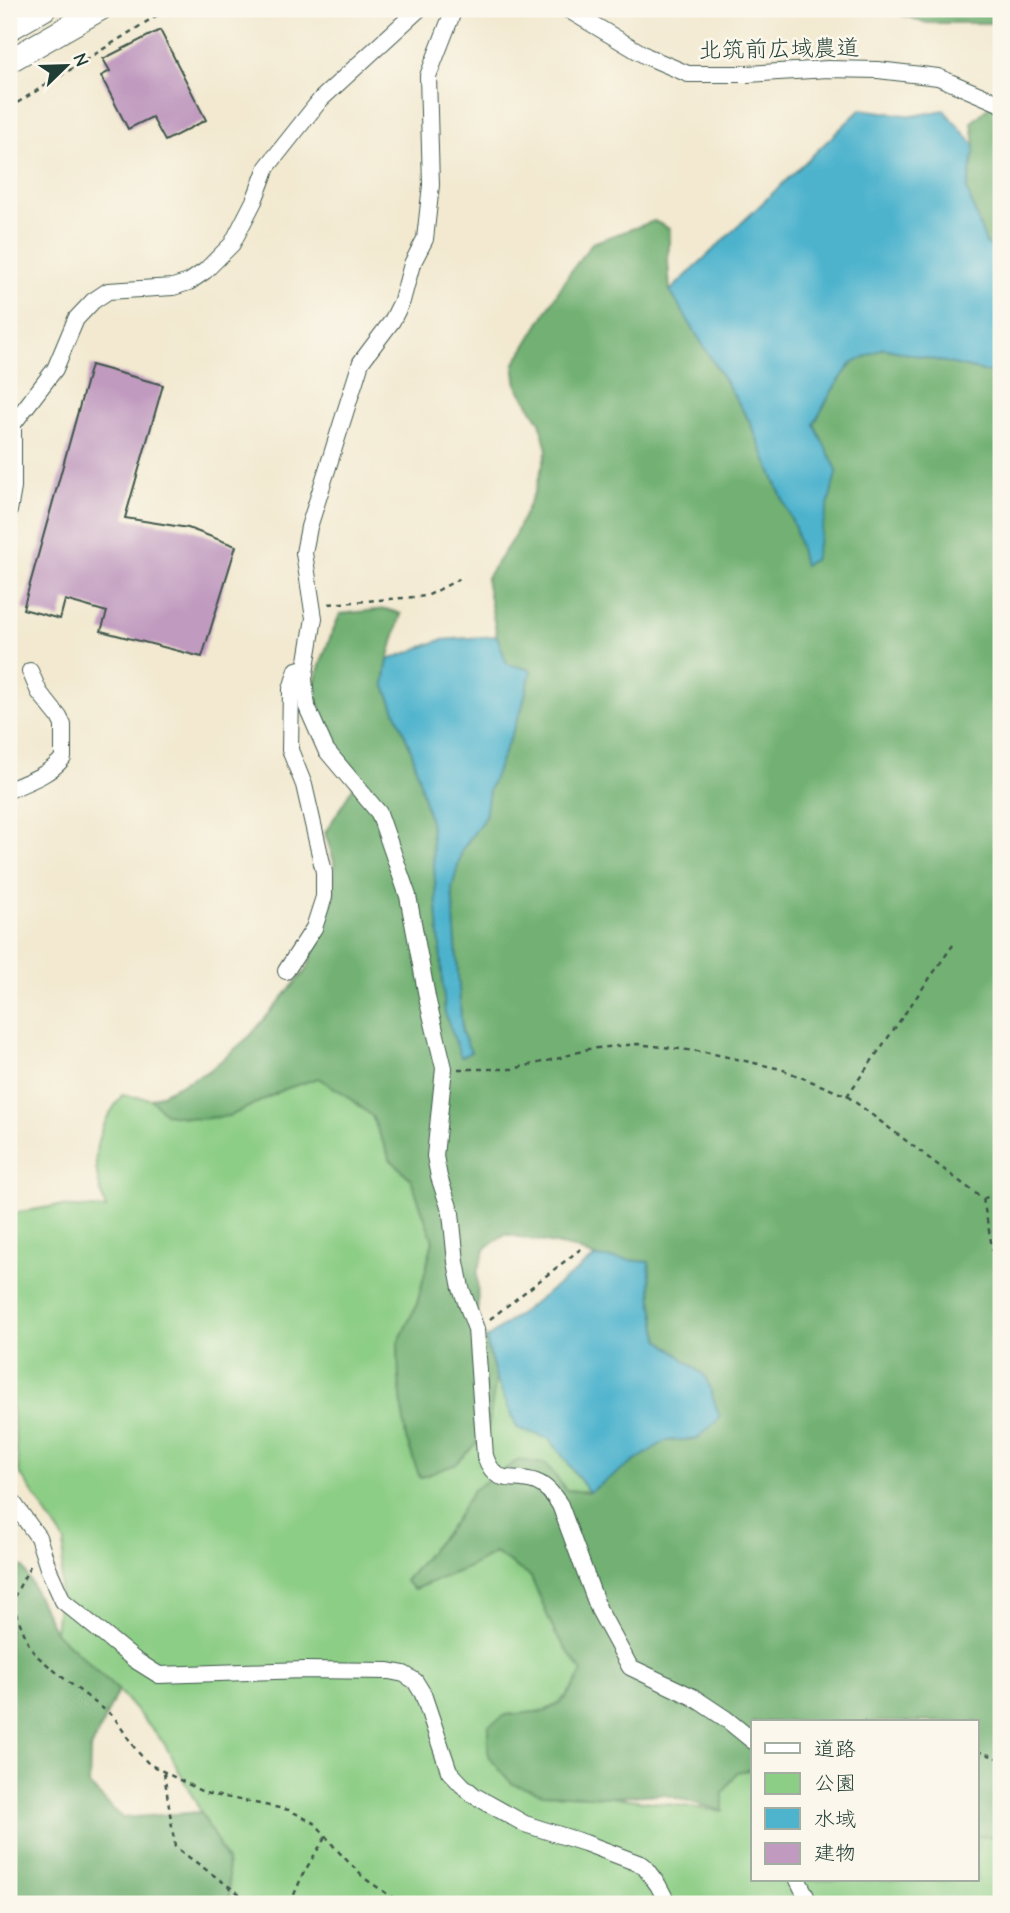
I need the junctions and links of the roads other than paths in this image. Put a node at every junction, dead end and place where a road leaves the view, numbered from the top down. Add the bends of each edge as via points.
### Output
1 (44, 9) edge
2 (100, 9) edge
3 (419, 9) edge
4 (454, 9) edge
5 (567, 9) edge
6 (9, 29) edge
7 (9, 61) edge
8 (1001, 104) edge
9 (11, 459) edge
10 (9, 511) edge
11 (306, 667) junction
12 (30, 671) dead end
13 (9, 790) edge
14 (286, 971) dead end
15 (9, 1497) edge
16 (751, 1739) edge
17 (799, 1882) edge
18 (668, 1904) edge
19 (803, 1904) edge

1 - 6 highway
2 - 7 highway
3 - 9 street via 321,99 267,167 232,244 205,271 173,287 108,292 76,319 55,369 13,424
4 - 11 street via 428,76 431,186 425,239 402,301 361,362 309,527 304,553 314,618
5 - 8 street, 北筑前広域農道 via 646,56 688,74 878,70 938,77
9 - 10 street
11 - 14 street via 297,670 291,689 290,750 304,785 324,872 324,897 314,928
11 - 16 street via 307,707 326,750 379,813 401,870 444,1068 435,1156 451,1213 461,1288 476,1329 485,1456 491,1470 505,1479 536,1482 552,1492 599,1611 630,1667 692,1696
12 - 13 street via 39,692 60,717 63,758 45,774
15 - 18 street via 38,1537 64,1601 159,1675 304,1670 404,1674 422,1694 449,1771 462,1785 525,1824 643,1866
17 - 19 street via 806,1896

